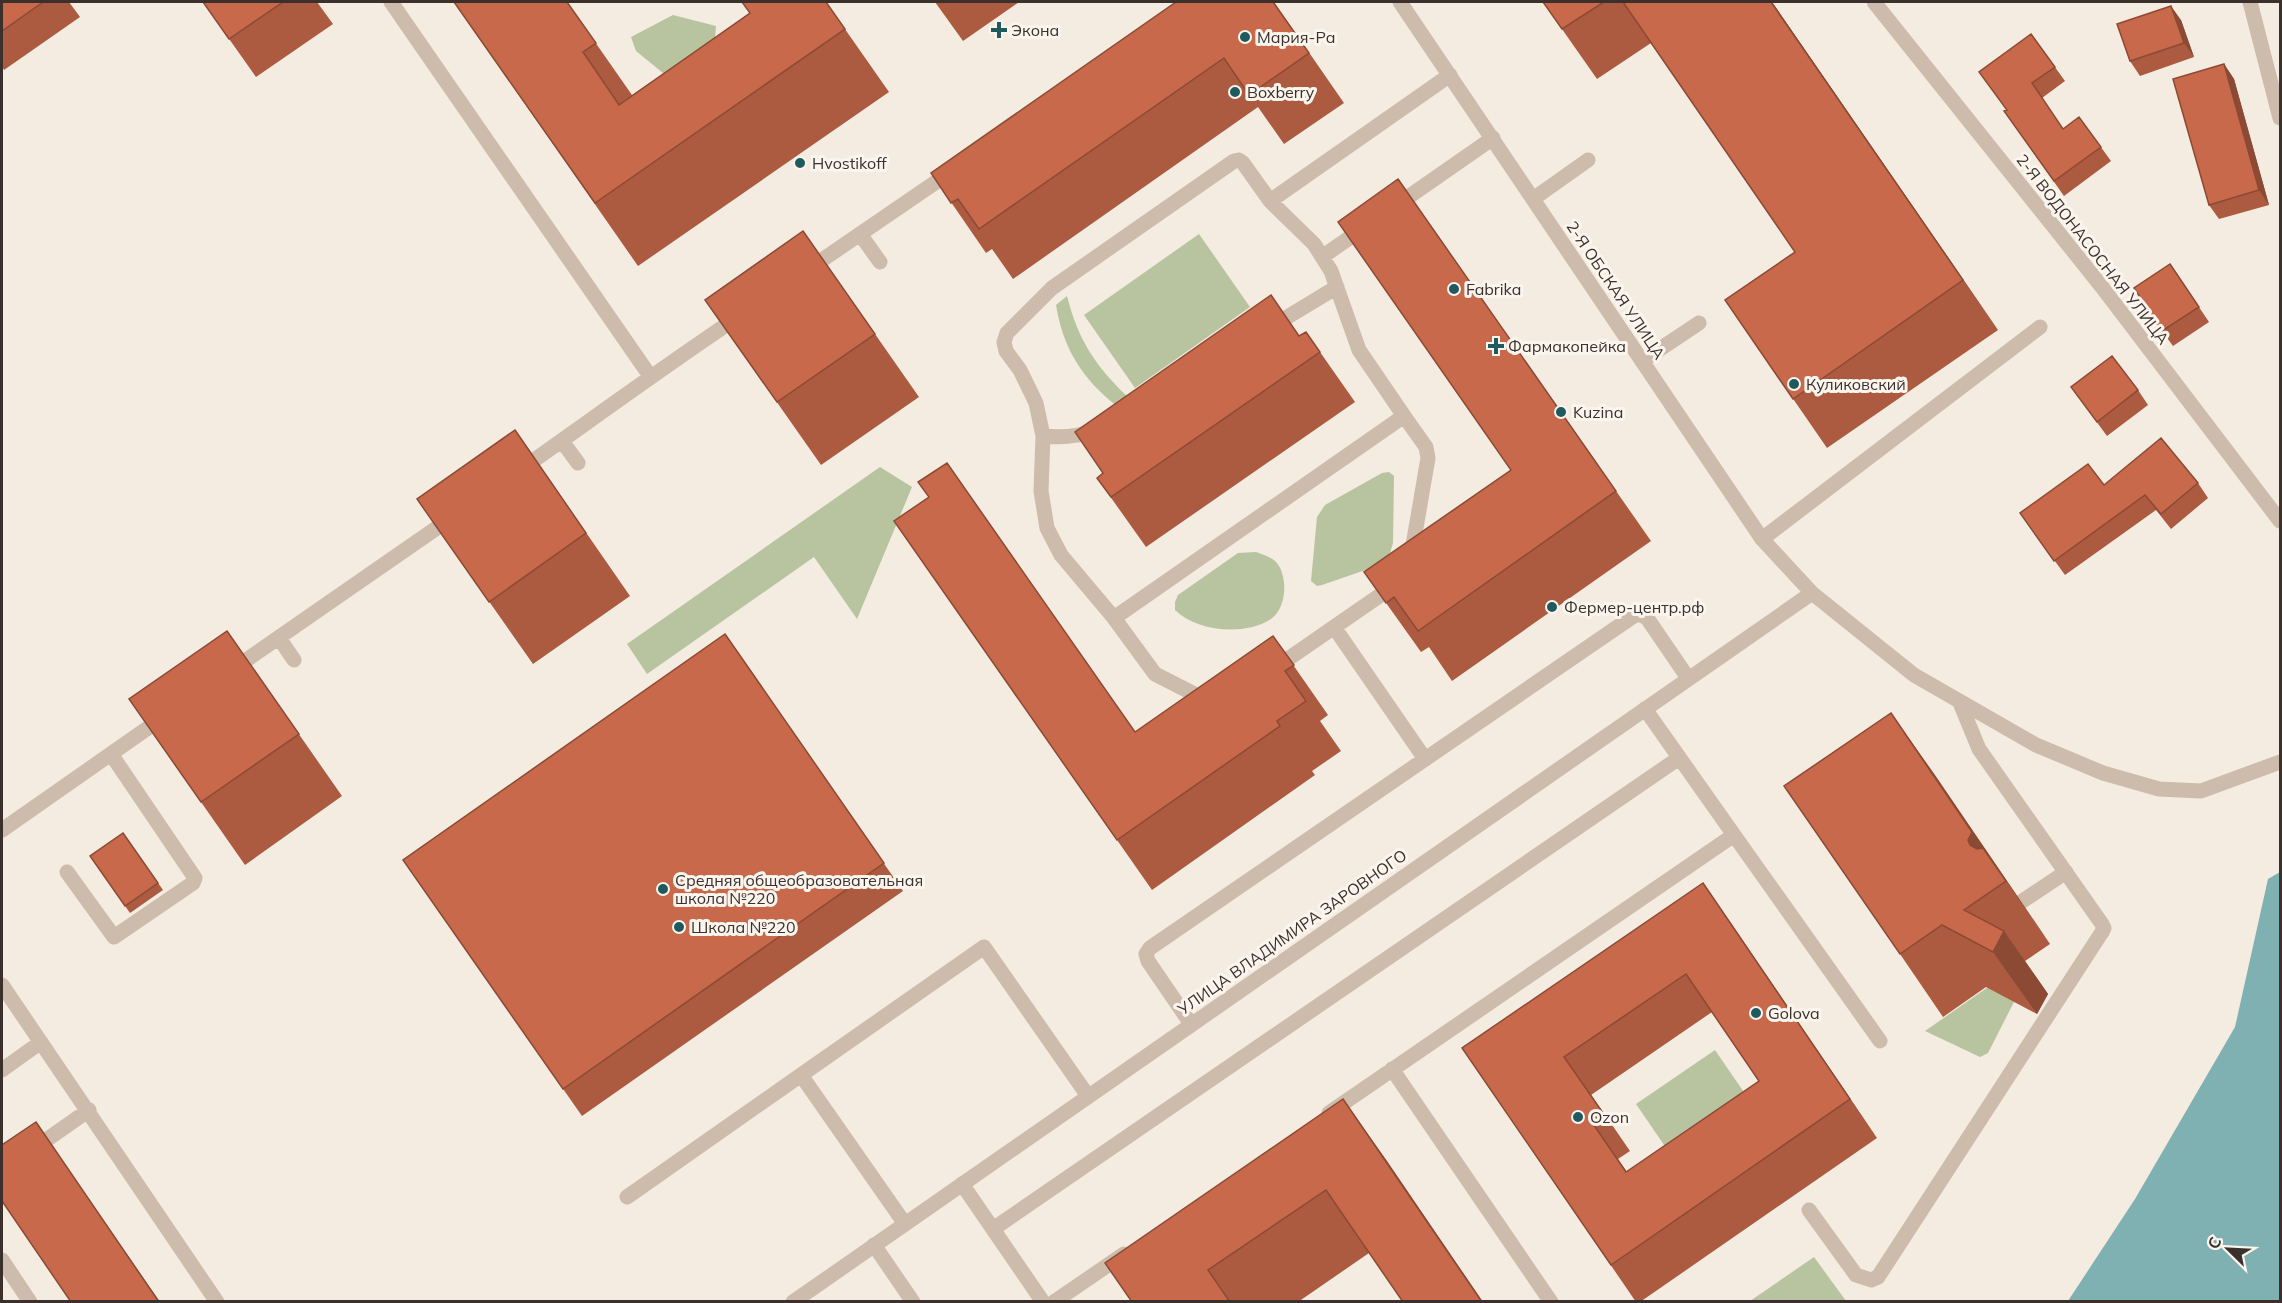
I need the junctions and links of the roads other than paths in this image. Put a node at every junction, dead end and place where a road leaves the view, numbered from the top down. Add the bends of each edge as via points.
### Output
1 (391, 2) edge
2 (1400, 2) edge
3 (1874, 2) edge
4 (2250, 2) edge
5 (1450, 75) junction
6 (2280, 118) edge
7 (1492, 138) junction
8 (1588, 160) dead end
9 (961, 164) edge
10 (1533, 199) junction
11 (1270, 201) junction
12 (860, 234) junction
13 (1322, 257) junction
14 (880, 262) dead end
15 (793, 279) edge
16 (1337, 287) junction
17 (755, 305) edge
18 (1699, 323) dead end
19 (2040, 327) dead end
20 (1257, 335) edge
21 (1642, 361) junction
22 (650, 376) junction
23 (1404, 416) junction
24 (1106, 426) edge
25 (1043, 436) junction
26 (562, 441) junction
27 (578, 463) dead end
28 (505, 481) edge
29 (466, 507) edge
30 (2280, 521) edge
31 (1762, 539) junction
32 (1812, 593) junction
33 (1114, 618) junction
34 (1334, 627) junction
35 (279, 638) junction
36 (294, 660) dead end
37 (223, 676) edge
38 (1688, 678) junction
39 (1257, 681) edge
40 (1960, 703) junction
41 (1220, 704) edge
42 (176, 709) edge
43 (1645, 709) junction
44 (111, 754) junction
45 (1679, 758) junction
46 (1425, 759) junction
47 (2280, 762) edge
48 (2, 830) edge
49 (1734, 835) junction
50 (67, 872) dead end
51 (2066, 872) junction
52 (2021, 902) dead end
53 (2, 985) edge
54 (1191, 1024) junction
55 (1880, 1041) dead end
56 (41, 1042) junction
57 (1392, 1069) junction
58 (2, 1070) edge
59 (801, 1075) junction
60 (1088, 1096) junction
61 (89, 1110) junction
62 (1316, 1121) edge
63 (2, 1171) edge
64 (962, 1184) junction
65 (627, 1197) dead end
66 (1809, 1210) dead end
67 (905, 1224) junction
68 (993, 1229) junction
69 (874, 1245) junction
70 (1132, 1248) edge
71 (2, 1260) edge
72 (30, 1302) edge
73 (217, 1302) edge
74 (793, 1302) edge
75 (913, 1302) edge
76 (1043, 1302) edge
77 (1054, 1302) edge
78 (1551, 1302) edge

1 - 22 street
2 - 5 street, 2-Я ОБСКАЯ УЛИЦА
3 - 30 street, 2-Я ВОДОНАСОСНАЯ УЛИЦА via 2094,278
4 - 6 street
5 - 7 street, 2-Я ОБСКАЯ УЛИЦА
5 - 11 street
7 - 10 street, 2-Я ОБСКАЯ УЛИЦА
7 - 13 street
8 - 10 street
9 - 12 street
10 - 21 street, 2-Я ОБСКАЯ УЛИЦА
11 - 13 street
11 - 25 street via 1243,163 1234,161 1052,288 1007,333 1006,351 1036,403
12 - 14 street
12 - 15 street
13 - 16 street
16 - 20 street
16 - 23 street via 1359,350
17 - 22 street
18 - 21 street
19 - 31 street
21 - 31 street, 2-Я ОБСКАЯ УЛИЦА
22 - 26 street
23 - 33 street
23 - 34 street via 1426,447 1428,458 1407,573
24 - 25 street via 1083,435
25 - 33 street via 1041,491 1047,528 1061,555
26 - 27 street
26 - 28 street
29 - 35 street
31 - 32 street, 2-Я ОБСКАЯ УЛИЦА
32 - 38 street, УЛИЦА ВЛАДИМИРА ЗАРОВНОГО
32 - 40 street, 2-Я ОБСКАЯ УЛИЦА via 1914,675
33 - 41 street via 1155,674
34 - 39 street
34 - 46 street
35 - 36 street
35 - 37 street
38 - 43 street, УЛИЦА ВЛАДИМИРА ЗАРОВНОГО
38 - 46 street via 1647,618 1635,615
40 - 47 street, 2-Я ОБСКАЯ УЛИЦА via 2036,745 2103,773 2159,789 2202,791
40 - 51 street via 1979,749
42 - 44 street
43 - 45 street
43 - 54 street, УЛИЦА ВЛАДИМИРА ЗАРОВНОГО
44 - 48 street
44 - 50 street via 195,878 114,937
45 - 49 street
45 - 68 street
46 - 54 street via 1150,948 1148,960
49 - 55 street
49 - 57 street
51 - 52 street
51 - 66 street via 2104,928 1878,1277 1871,1280 1856,1275
53 - 56 street
54 - 60 street, УЛИЦА ВЛАДИМИРА ЗАРОВНОГО
56 - 58 street
56 - 61 street
57 - 62 street
57 - 78 street
59 - 60 street via 984,947
59 - 65 street
59 - 67 street
60 - 64 street, УЛИЦА ВЛАДИМИРА ЗАРОВНОГО
61 - 63 street
61 - 73 street
64 - 67 street, УЛИЦА ВЛАДИМИРА ЗАРОВНОГО
64 - 68 street
67 - 69 street, УЛИЦА ВЛАДИМИРА ЗАРОВНОГО
68 - 76 street
69 - 74 street, УЛИЦА ВЛАДИМИРА ЗАРОВНОГО
69 - 75 street
70 - 77 street
71 - 72 street

